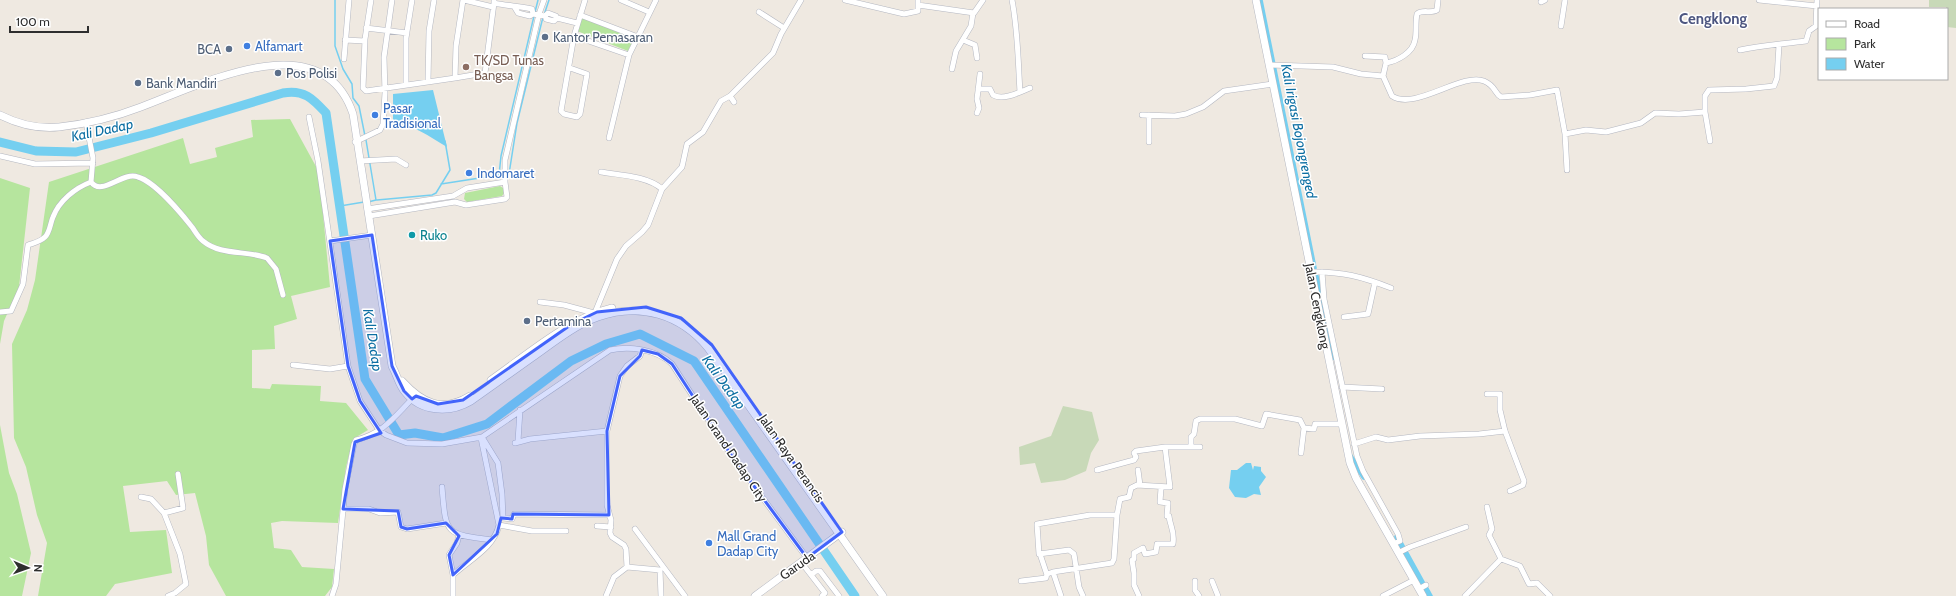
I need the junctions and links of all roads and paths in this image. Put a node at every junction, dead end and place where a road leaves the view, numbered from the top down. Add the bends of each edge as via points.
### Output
1 (349, 0) edge
2 (371, 0) edge
3 (392, 0) edge
4 (412, 0) edge
5 (434, 0) edge
6 (464, 0) edge
7 (544, 0) edge
8 (585, 0) edge
9 (621, 0) edge
10 (656, 0) edge
11 (801, 0) edge
12 (845, 0) edge
13 (983, 0) edge
14 (1012, 0) edge
15 (1256, 0) edge
16 (1438, 0) edge
17 (1566, 0) edge
18 (1759, 0) edge
19 (1817, 0) edge
20 (631, 2) edge
21 (494, 3) edge
22 (918, 3) edge
23 (1817, 6) junction
24 (650, 12) junction
25 (759, 12) dead end
26 (973, 13) junction
27 (539, 14) junction
28 (580, 15) junction
29 (577, 24) junction
30 (1561, 26) dead end
31 (366, 28) junction
32 (784, 28) junction
33 (387, 30) junction
34 (407, 33) junction
35 (574, 36) junction
36 (638, 37) junction
37 (345, 40) junction
38 (963, 40) junction
39 (365, 41) junction
40 (1779, 46) junction
41 (1740, 50) dead end
42 (630, 55) junction
43 (1365, 56) dead end
44 (977, 58) dead end
45 (344, 59) dead end
46 (1386, 63) junction
47 (1271, 65) junction
48 (570, 68) junction
49 (952, 69) dead end
50 (980, 74) dead end
51 (1383, 76) junction
52 (454, 78) junction
53 (428, 81) junction
54 (1273, 84) junction
55 (406, 85) junction
56 (1030, 88) dead end
57 (385, 89) junction
58 (978, 89) junction
59 (1020, 92) junction
60 (730, 96) junction
61 (734, 102) dead end
62 (1705, 112) junction
63 (977, 114) dead end
64 (1149, 114) junction
65 (0, 115) edge
66 (1142, 115) dead end
67 (309, 117) dead end
68 (86, 122) junction
69 (1565, 134) junction
70 (609, 138) dead end
71 (361, 140) junction
72 (1710, 141) dead end
73 (1149, 142) dead end
74 (0, 156) edge
75 (93, 160) junction
76 (363, 160) junction
77 (406, 165) dead end
78 (1568, 170) dead end
79 (601, 172) dead end
80 (91, 182) junction
81 (505, 182) junction
82 (662, 189) junction
83 (367, 206) junction
84 (368, 236) junction
85 (333, 241) junction
86 (1317, 272) junction
87 (1375, 282) junction
88 (1391, 288) dead end
89 (283, 295) dead end
90 (540, 302) dead end
91 (0, 312) edge
92 (594, 316) junction
93 (1344, 317) dead end
94 (642, 350) junction
95 (1333, 361) junction
96 (293, 365) dead end
97 (348, 366) junction
98 (1342, 387) junction
99 (1382, 389) dead end
100 (1487, 394) dead end
101 (414, 397) junction
102 (520, 410) junction
103 (1341, 424) junction
104 (1304, 428) junction
105 (379, 430) junction
106 (607, 431) junction
107 (1505, 431) junction
108 (482, 437) junction
109 (1354, 444) junction
110 (1165, 447) junction
111 (1191, 447) junction
112 (1200, 447) dead end
113 (1301, 453) dead end
114 (1096, 470) dead end
115 (1138, 470) dead end
116 (178, 474) dead end
117 (1140, 485) junction
118 (442, 487) dead end
119 (1161, 488) junction
120 (1510, 492) dead end
121 (142, 497) dead end
122 (1487, 507) dead end
123 (343, 509) junction
124 (164, 513) junction
125 (609, 515) junction
126 (1117, 515) junction
127 (446, 523) junction
128 (499, 525) junction
129 (597, 526) dead end
130 (611, 527) junction
131 (1466, 527) dead end
132 (635, 528) dead end
133 (566, 531) dead end
134 (840, 533) junction
135 (459, 535) junction
136 (492, 540) junction
137 (1395, 543) junction
138 (1402, 551) junction
139 (1040, 554) junction
140 (1501, 559) junction
141 (804, 560) junction
142 (627, 567) junction
143 (1077, 569) junction
144 (1053, 572) junction
145 (811, 575) junction
146 (1047, 575) junction
147 (453, 576) junction
148 (1195, 580) dead end
149 (1414, 580) junction
150 (1021, 581) dead end
151 (1212, 581) dead end
152 (1426, 585) dead end
153 (1419, 589) junction
154 (176, 594) edge
155 (758, 595) edge
156 (825, 595) edge
157 (168, 596) edge
158 (332, 596) edge
159 (453, 596) edge
160 (606, 596) edge
161 (661, 596) edge
162 (685, 596) edge
163 (839, 596) edge
164 (883, 596) edge
165 (889, 596) edge
166 (1061, 596) edge
167 (1084, 596) edge
168 (1139, 596) edge
169 (1199, 596) edge
170 (1218, 596) edge
171 (1383, 596) edge
172 (1423, 596) edge
173 (1465, 596) edge
174 (1550, 596) edge

1 - 37 street
2 - 31 street
3 - 33 street
4 - 34 street
5 - 53 street via 429,31
6 - 21 street
6 - 52 street via 456,46
7 - 27 street
8 - 28 street
9 - 20 street
10 - 24 street
11 - 32 street
12 - 22 street via 904,14 918,11
13 - 26 street
14 - 59 street via 1018,35
15 - 47 street, Jalan Cengklong
16 - 46 street via 1437,10 1418,14 1413,46 1403,56
17 - 30 street
18 - 23 street
19 - 23 street
20 - 24 street
21 - 27 street via 515,8 520,6
21 - 52 street via 485,72
22 - 26 street
23 - 40 street via 1816,26 1809,31 1806,41
24 - 36 street
25 - 32 street
26 - 38 street via 971,26
27 - 29 street via 556,16
27 - 81 street via 505,160
28 - 29 street
28 - 36 street
29 - 35 street
31 - 33 street
31 - 39 street
32 - 60 street via 773,53
33 - 34 street
33 - 57 street via 384,57
34 - 55 street
35 - 42 street
35 - 48 street
36 - 42 street
37 - 39 street
37 - 45 street
38 - 44 street via 975,45
38 - 49 street via 955,54
39 - 57 street via 363,88 366,91
40 - 41 street via 1762,45
40 - 62 street via 1774,86 1709,90 1705,96
42 - 70 street
43 - 46 street via 1384,57
46 - 51 street
47 - 51 street via 1333,67
47 - 54 street, Jalan Cengklong
48 - 48 street via 560,111 577,117 580,114 588,74
50 - 58 street
51 - 69 street via 1392,96 1400,99 1422,96 1474,79 1493,86 1501,97 1557,90
52 - 53 street
53 - 55 street
54 - 64 street via 1224,91 1203,107 1186,114
54 - 86 street, Jalan Cengklong
55 - 57 street
56 - 59 street
57 - 71 street via 382,127
58 - 59 street via 990,88 996,97
58 - 63 street
60 - 61 street
60 - 82 street via 721,101 703,132 687,144 682,167
62 - 69 street via 1655,113 1641,122 1606,132 1586,130
62 - 72 street
64 - 66 street
64 - 73 street
65 - 68 street, Jalan Raya Perancis via 25,124 46,127
67 - 85 street
68 - 71 street, Jalan Raya Perancis via 139,108 207,80 253,68 284,64 309,69 329,82 341,95
68 - 75 street
69 - 78 street
71 - 76 street, Jalan Raya Perancis
71 - 83 street, Jalan Raya Perancis
74 - 75 street via 46,165
75 - 80 street
76 - 77 street via 396,159
76 - 83 street, Jalan Raya Perancis
79 - 82 street via 643,180
80 - 89 street via 93,186 105,187 126,176 146,181 159,191 207,244 216,249 267,258 276,269
80 - 91 street via 66,198 56,211 48,233 41,240 29,244 23,284 17,299 11,311
81 - 83 street via 467,188 453,196
81 - 83 street via 505,199 468,205 455,202
82 - 92 street via 648,225 626,246 617,259
83 - 84 street, Jalan Raya Perancis
84 - 85 street
84 - 101 street, Jalan Raya Perancis via 392,366
85 - 97 street
86 - 87 street via 1337,272
86 - 95 street, Jalan Cengklong
86 - 95 street via 1322,285
87 - 88 street
87 - 93 street via 1368,314
90 - 92 street via 564,305
92 - 101 street, Jalan Raya Perancis via 572,324 463,400 433,404
92 - 134 street, Jalan Raya Perancis via 652,312 673,319 694,332 730,377
94 - 102 street, Jalan Grand Dadap City via 610,350
94 - 106 street via 640,356 627,366 620,376
94 - 141 street, Jalan Grand Dadap City via 658,354 672,364
95 - 98 street
95 - 103 street, Jalan Cengklong
96 - 97 street via 330,369
97 - 105 street via 360,401
98 - 99 street
98 - 109 street
100 - 107 street via 1500,394 1500,410
101 - 105 street via 386,428
102 - 106 street via 516,442
102 - 108 street, Jalan Grand Dadap City
103 - 104 street via 1315,424 1314,429
103 - 137 street, Jalan Cengklong via 1356,478
104 - 111 street via 1300,420 1266,414 1262,426 1235,419 1200,419 1196,421
104 - 113 street
105 - 108 street via 407,443 442,444
105 - 123 street via 354,442
106 - 125 street via 606,504
107 - 109 street via 1388,440 1376,437
107 - 120 street via 1524,480 1523,485
108 - 125 street via 498,463 503,518 512,519 514,514
108 - 128 street
109 - 137 street via 1363,471 1398,534
110 - 111 street
110 - 114 street via 1136,451 1134,460
110 - 119 street via 1171,486
111 - 112 street
115 - 117 street
116 - 124 street via 183,508
117 - 119 street
117 - 126 street via 1132,486 1129,497 1120,499
118 - 127 street
119 - 168 street via 1160,502 1168,503 1167,516 1174,530 1173,544 1157,544 1156,552 1145,554 1143,548 1134,553 1134,585
121 - 124 street via 151,499
122 - 140 street via 1492,529 1490,535
123 - 127 street via 398,512 401,527 407,529
123 - 158 street via 336,584
124 - 154 street via 180,554 186,584
125 - 130 street
126 - 139 street via 1090,515 1038,524
126 - 143 street via 1114,561
127 - 135 street
128 - 133 street via 532,531
128 - 136 street
129 - 130 street
130 - 142 street via 612,537 626,549
131 - 138 street
132 - 162 street
134 - 141 street, Garuda
134 - 164 street, Jalan Raya Perancis
134 - 165 street, Jalan Raya Perancis
135 - 136 street
135 - 147 street via 449,555
136 - 147 street
137 - 138 street, Jalan Cengklong
138 - 149 street, Jalan Cengklong
139 - 143 street via 1069,550 1074,554
139 - 146 street
140 - 173 street
140 - 174 street via 1520,566 1529,584 1537,583
141 - 145 street, Jalan Grand Dadap City
141 - 155 street, Garuda
142 - 160 street via 614,577
142 - 161 street via 660,570
143 - 144 street
143 - 167 street via 1079,587
144 - 146 street
144 - 166 street
145 - 156 street, Jalan Grand Dadap City
145 - 163 street via 820,571
146 - 150 street via 1046,578
147 - 159 street
148 - 169 street via 1195,590
149 - 153 street, Jalan Cengklong
149 - 171 street
151 - 170 street
152 - 153 street
153 - 172 street, Jalan Cengklong
154 - 157 street

